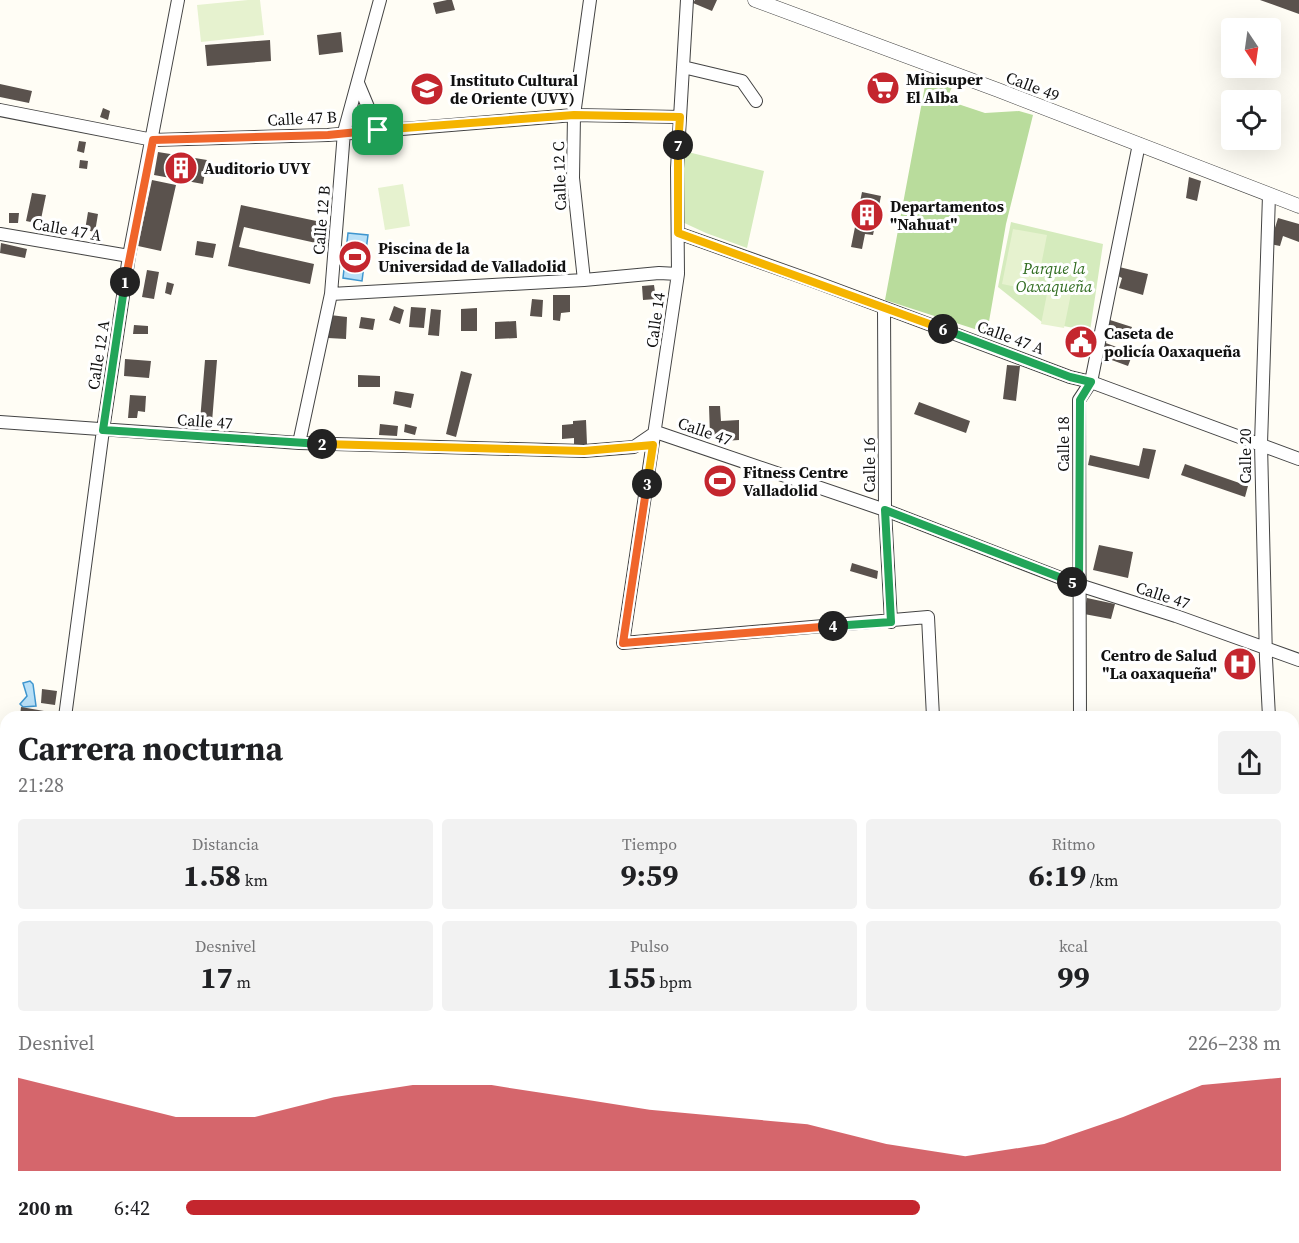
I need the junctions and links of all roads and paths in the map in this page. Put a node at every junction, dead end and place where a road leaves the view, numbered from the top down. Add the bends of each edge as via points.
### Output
1 (178, 0) edge
2 (380, 0) edge
3 (590, 0) edge
4 (687, 0) edge
5 (755, 0) edge
6 (683, 67) junction
7 (358, 83) junction
8 (756, 102) dead end
9 (0, 110) edge
10 (574, 115) junction
11 (680, 117) junction
12 (378, 130) junction
13 (344, 132) junction
14 (153, 140) junction
15 (1139, 144) junction
16 (1269, 195) junction
17 (1299, 206) edge
18 (678, 233) junction
19 (0, 234) edge
20 (129, 256) junction
21 (678, 274) junction
22 (584, 280) junction
23 (331, 294) junction
24 (884, 308) junction
25 (1091, 382) junction
26 (0, 422) edge
27 (103, 430) junction
28 (656, 432) junction
29 (299, 443) junction
30 (1261, 444) junction
31 (653, 445) junction
32 (634, 447) junction
33 (1299, 459) edge
34 (885, 510) junction
35 (1079, 585) junction
36 (891, 622) junction
37 (1266, 648) junction
38 (1299, 660) edge
39 (66, 711) edge
40 (933, 711) edge
41 (1080, 711) edge
42 (1269, 711) edge

1 - 14 street, Calle 12 A
2 - 7 street, Calle 12 B
3 - 10 street, Calle 12 C
4 - 6 street, Calle 14
5 - 15 street, Calle 49
6 - 8 street via 742,81
6 - 11 street, Calle 14
7 - 12 street
7 - 13 street, Calle 12 B
9 - 14 street, Calle 47 B
10 - 11 street, Calle 47 B
10 - 12 street, Calle 47 B
10 - 22 street, Calle 12 C via 573,178
11 - 18 street, Calle 14
12 - 13 street, Calle 47 B
13 - 14 street, Calle 47 B
13 - 23 street, Calle 12 B
14 - 20 street, Calle 12 A
15 - 16 street, Calle 49
15 - 25 street, Calle 18
16 - 17 street, Calle 49
16 - 30 street, Calle 20
18 - 21 street, Calle 14
18 - 24 street, Calle 47 A
19 - 20 street, Calle 47 A
20 - 27 street, Calle 12 A
21 - 22 street
21 - 28 street, Calle 14
22 - 23 street
23 - 29 street, Calle 12 B
24 - 25 street, Calle 47 A
24 - 34 street, Calle 16
25 - 30 street, Calle 47 A
25 - 35 street, Calle 18 via 1080,400
26 - 27 street, Calle 47
27 - 29 street, Calle 47
27 - 39 street, Calle 12 A
28 - 31 street, Calle 14
28 - 32 street, Calle 47
28 - 34 street, Calle 47
29 - 32 street, Calle 47 via 584,451
30 - 33 street, Calle 47 A
30 - 37 street, Calle 20
31 - 32 street
31 - 36 street, Calle 14 via 623,643
34 - 35 street, Calle 47
34 - 36 street, Calle 16
35 - 37 street, Calle 47
35 - 41 street, Calle 18
36 - 40 street via 928,617
37 - 38 street, Calle 47
37 - 42 street, Calle 20

